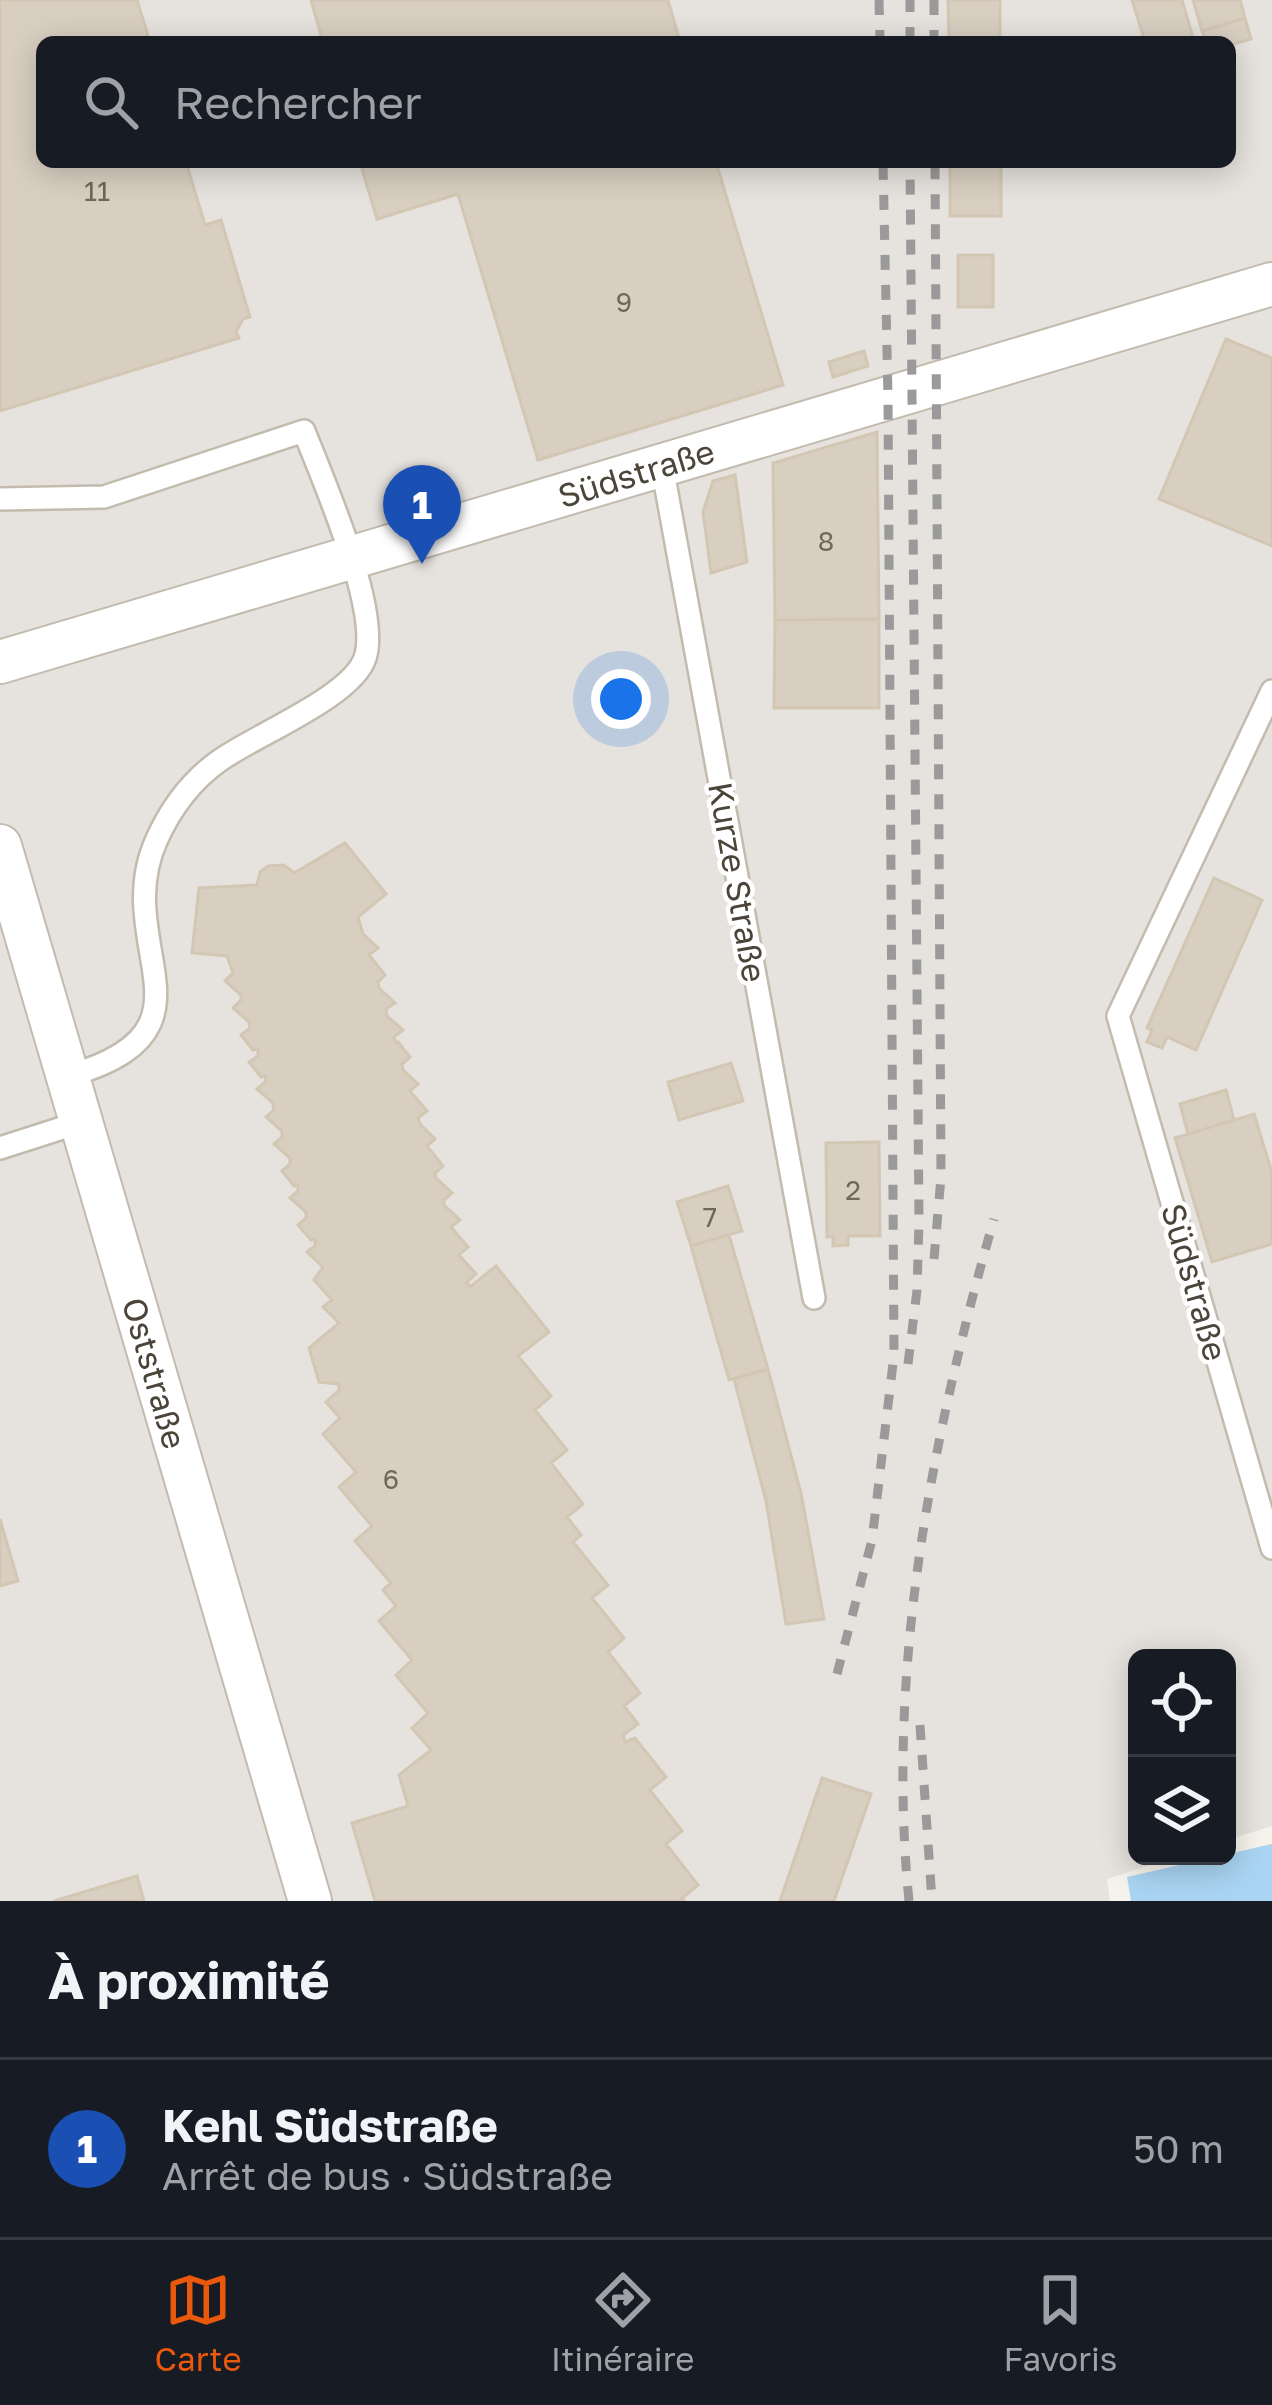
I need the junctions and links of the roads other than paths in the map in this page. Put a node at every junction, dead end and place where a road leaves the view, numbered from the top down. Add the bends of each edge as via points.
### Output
1 (1272, 284) edge
2 (662, 466) junction
3 (0, 500) edge
4 (351, 558) junction
5 (0, 662) edge
6 (1272, 691) edge
7 (0, 846) edge
8 (68, 1076) junction
9 (81, 1122) junction
10 (0, 1148) edge
11 (814, 1298) dead end
12 (1272, 1548) edge
13 (310, 1901) edge

1 - 2 street, Südstraße
2 - 4 street, Südstraße
2 - 11 lane, Kurze Straße
3 - 4 lane via 104,497 304,431
4 - 5 street, Südstraße
4 - 8 lane via 369,635 364,660 348,686 255,736 181,796 143,880 153,1024 133,1048
6 - 12 lane, Südstraße via 1118,1016
7 - 8 street, Oststraße
8 - 9 street, Oststraße
9 - 10 lane
9 - 13 street, Oststraße

